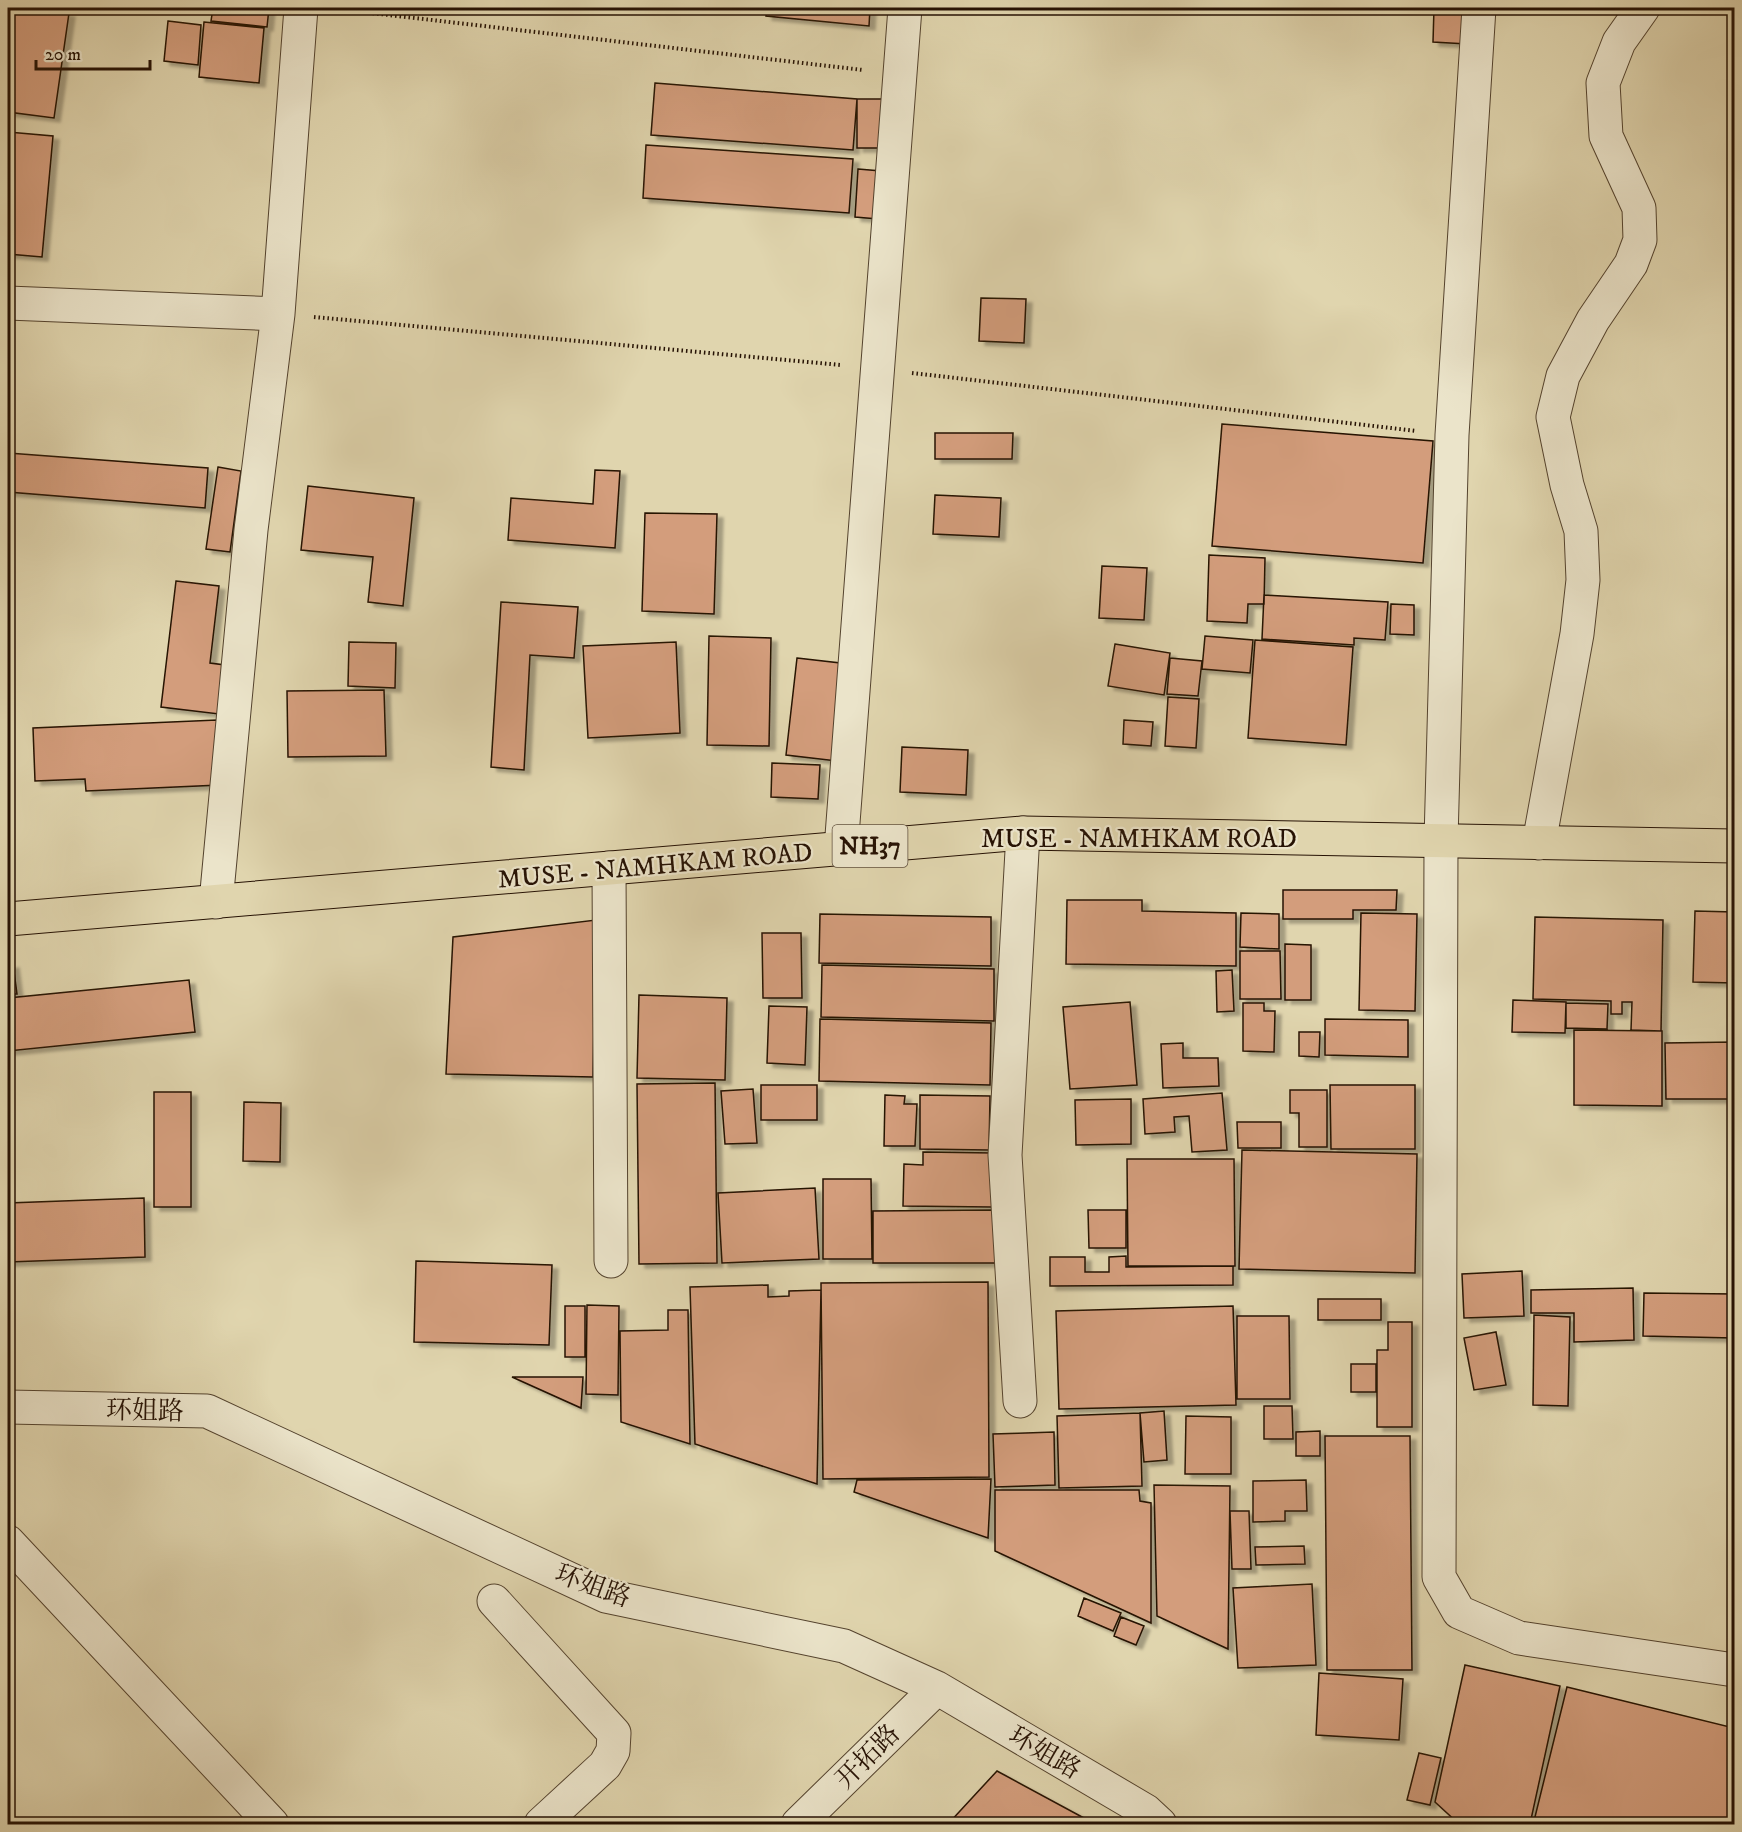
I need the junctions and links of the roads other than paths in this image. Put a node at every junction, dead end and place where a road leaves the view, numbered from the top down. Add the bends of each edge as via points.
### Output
1 (301, 8) edge
2 (906, 8) edge
3 (1479, 8) edge
4 (1643, 8) edge
5 (8, 303) edge
6 (278, 314) junction
7 (1023, 833) junction
8 (1441, 840) junction
9 (1539, 843) junction
10 (1734, 846) edge
11 (841, 849) junction
12 (609, 868) junction
13 (216, 902) junction
14 (8, 919) edge
15 (611, 1261) dead end
16 (1020, 1401) dead end
17 (8, 1407) edge
18 (8, 1542) edge
19 (494, 1601) dead end
20 (1734, 1670) edge
21 (937, 1688) junction
22 (272, 1824) edge
23 (541, 1824) edge
24 (798, 1824) edge
25 (1160, 1824) edge

1 - 6 street
2 - 11 street
3 - 8 street via 1452,435
4 - 9 street via 1619,42 1604,83 1606,136 1639,208 1640,240 1631,264 1593,320 1563,376 1553,417 1581,531 1583,580
5 - 6 street
6 - 13 street via 251,530
7 - 8 highway, MUSE - NAMHKAM ROAD / NH37
7 - 11 highway, MUSE - NAMHKAM ROAD / NH37
7 - 16 street via 1005,1155
8 - 9 highway, MUSE - NAMHKAM ROAD / NH37
8 - 20 street via 1439,1577 1459,1612 1519,1638
9 - 10 highway, MUSE - NAMHKAM ROAD / NH37
11 - 12 highway, MUSE - NAMHKAM ROAD / NH37
12 - 13 highway, MUSE - NAMHKAM ROAD / NH37
12 - 15 street
13 - 14 highway, MUSE - NAMHKAM ROAD / NH37
17 - 21 street, 环姐路 via 207,1411 606,1596 844,1646
18 - 22 street
19 - 23 street via 614,1733 613,1751 605,1765
21 - 24 street, 开拓路
21 - 25 street, 环姐路 via 1146,1811

